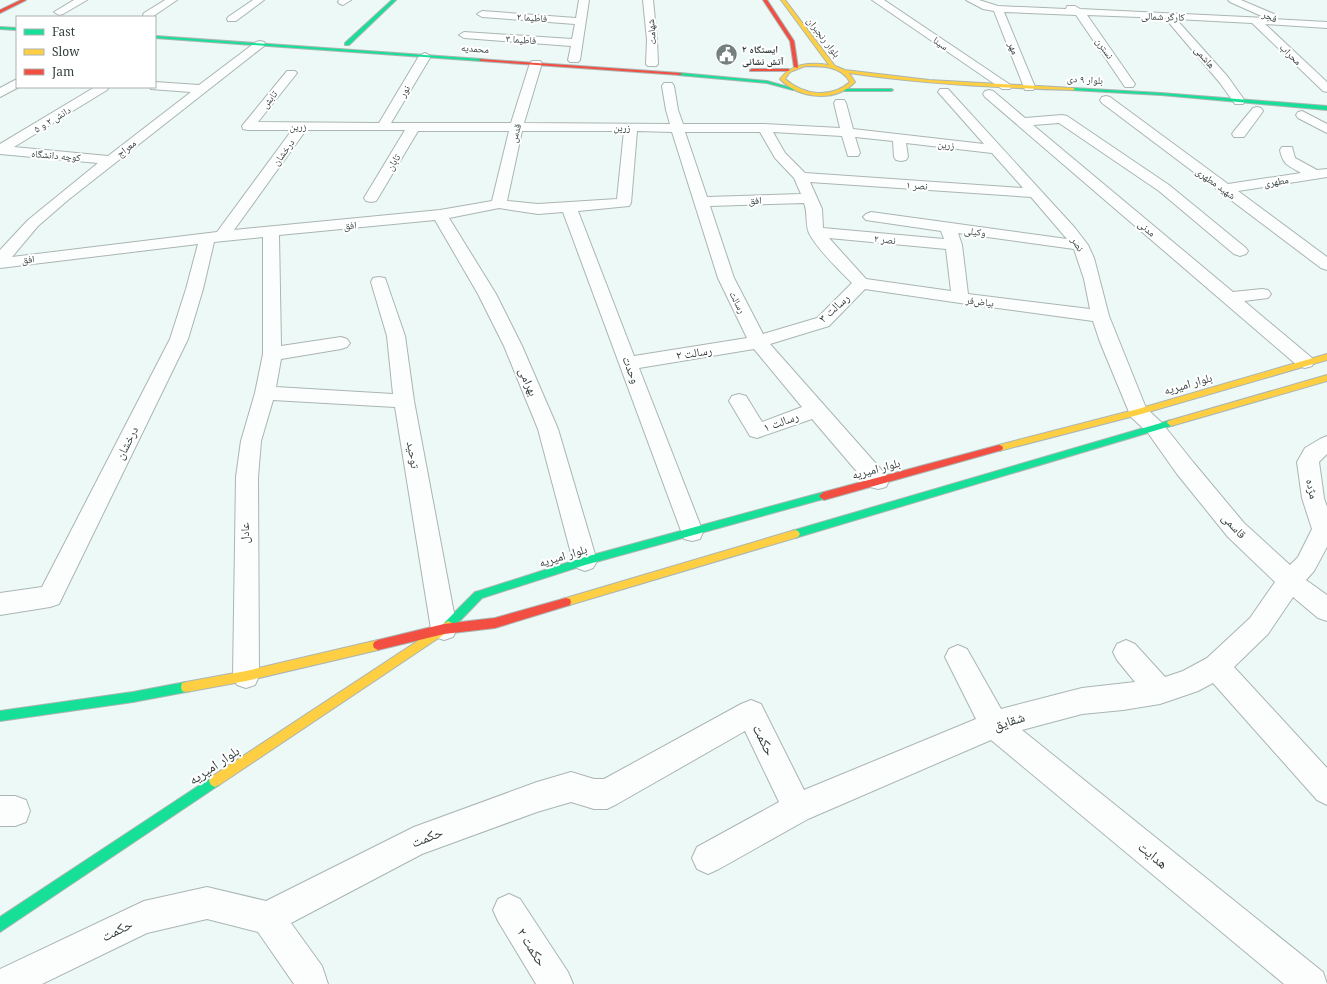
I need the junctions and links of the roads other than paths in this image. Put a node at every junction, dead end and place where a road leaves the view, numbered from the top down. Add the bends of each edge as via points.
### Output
1 (24, 0) edge
2 (82, 0) edge
3 (172, 0) edge
4 (259, 0) edge
5 (394, 0) edge
6 (584, 0) edge
7 (648, 0) edge
8 (765, 0) edge
9 (783, 0) edge
10 (877, 0) edge
11 (970, 0) edge
12 (1232, 0) edge
13 (1061, 2) dead end
14 (1151, 3) dead end
15 (490, 5) dead end
16 (998, 9) junction
17 (0, 12) edge
18 (59, 12) dead end
19 (1080, 13) junction
20 (482, 14) junction
21 (148, 15) dead end
22 (1174, 16) junction
23 (0, 19) edge
24 (232, 19) dead end
25 (1255, 20) junction
26 (16, 21) edge
27 (581, 21) junction
28 (1286, 22) junction
29 (1327, 25) edge
30 (0, 28) edge
31 (16, 29) edge
32 (156, 31) edge
33 (156, 38) edge
34 (577, 42) junction
35 (260, 44) junction
36 (346, 44) junction
37 (425, 56) junction
38 (574, 60) junction
39 (536, 64) junction
40 (652, 64) junction
41 (718, 68) dead end
42 (792, 68) junction
43 (739, 69) dead end
44 (838, 69) junction
45 (290, 72) dead end
46 (15, 78) edge
47 (1129, 84) dead end
48 (156, 86) edge
49 (668, 86) dead end
50 (1006, 86) junction
51 (1029, 87) junction
52 (101, 88) edge
53 (793, 88) junction
54 (1327, 88) edge
55 (202, 89) junction
56 (846, 90) junction
57 (897, 90) dead end
58 (940, 92) joint
59 (0, 93) edge
60 (989, 94) junction
61 (1067, 98) dead end
62 (1090, 99) dead end
63 (1106, 100) junction
64 (1121, 101) dead end
65 (840, 103) dead end
66 (1237, 105) junction
67 (1327, 108) edge
68 (1257, 111) junction
69 (1302, 115) junction
70 (1327, 117) edge
71 (1022, 122) junction
72 (248, 126) joint
73 (302, 126) junction
74 (383, 126) junction
75 (414, 126) junction
76 (516, 127) junction
77 (631, 128) junction
78 (678, 128) junction
79 (764, 128) junction
80 (1327, 129) edge
81 (847, 132) junction
82 (1239, 134) dead end
83 (899, 139) junction
84 (995, 148) junction
85 (0, 150) edge
86 (1287, 150) dead end
87 (853, 153) dead end
88 (901, 158) dead end
89 (111, 160) junction
90 (1321, 174) edge
91 (801, 177) junction
92 (1225, 189) junction
93 (1034, 193) junction
94 (371, 198) dead end
95 (810, 198) junction
96 (701, 202) junction
97 (499, 204) junction
98 (569, 208) junction
99 (440, 215) junction
100 (871, 217) dead end
101 (948, 228) junction
102 (271, 232) junction
103 (816, 232) junction
104 (214, 237) junction
105 (954, 245) junction
106 (1080, 245) junction
107 (1240, 251) dead end
108 (2, 256) edge
109 (1327, 265) edge
110 (380, 282) dead end
111 (861, 283) junction
112 (1262, 294) dead end
113 (960, 298) junction
114 (1228, 298) junction
115 (1100, 316) junction
116 (758, 342) junction
117 (341, 343) dead end
118 (272, 354) junction
119 (1327, 357) edge
120 (1305, 362) junction
121 (629, 363) junction
122 (1327, 378) edge
123 (265, 393) junction
124 (404, 401) junction
125 (739, 401) dead end
126 (816, 410) junction
127 (1138, 412) junction
128 (1155, 428) junction
129 (1327, 444) edge
130 (878, 481) junction
131 (1318, 482) edge
132 (1325, 531) edge
133 (692, 532) junction
134 (585, 561) junction
135 (1290, 580) junction
136 (0, 604) edge
137 (1327, 610) edge
138 (444, 629) junction
139 (1126, 652) dead end
140 (958, 658) dead end
141 (1216, 668) junction
142 (246, 676) junction
143 (1160, 691) junction
144 (0, 716) edge
145 (994, 725) junction
146 (1327, 790) edge
147 (797, 808) junction
148 (708, 858) dead end
149 (509, 910) dead end
150 (268, 918) junction
151 (0, 925) edge
152 (4, 984) edge
153 (311, 984) edge
154 (556, 984) edge
155 (1312, 984) edge

1 - 17 street
2 - 18 street
3 - 21 street
4 - 24 street
5 - 36 street
6 - 27 street
7 - 40 street, شهامت
8 - 42 street via 792,40
9 - 44 street, بلوار رنجبران
10 - 50 street, سینا
11 - 16 street, کارگر شمالی
12 - 28 street, فجر
13 - 19 street
14 - 22 street
15 - 20 street
16 - 19 street, کارگر شمالی
16 - 51 street, مهر
19 - 22 street, کارگر شمالی
19 - 47 street, نسترن
20 - 27 street, فاطیما ۲
20 - 34 street, ۳ فاطیما via 464,35
22 - 25 street, کارگر شمالی
22 - 66 street, هاشمی via 1224,80
23 - 26 street
25 - 28 street, کارگر شمالی
25 - 54 street, محراب
27 - 34 street
28 - 29 street, کارگر شمالی
30 - 31 street
32 - 36 street, محمدیه
33 - 35 street, محمدیه
34 - 38 street
35 - 37 street, محمدیه
35 - 55 street, معراج
36 - 38 street, محمدیه
37 - 39 street, محمدیه
37 - 74 street, نور
38 - 40 street, محمدیه
39 - 53 street, محمدیه via 660,72 767,82
39 - 76 street, قدس
40 - 41 street, محمدیه
42 - 43 street
42 - 44 street, بلوار ۹ دی via 815,65
42 - 53 street via 783,74 782,79
44 - 50 street, بلوار ۹ دی via 869,76
44 - 56 street, بلوار رنجبران via 848,74 852,82
45 - 72 street, تابش
46 - 59 street
48 - 55 street
49 - 78 street, رسالت
50 - 51 street, بلوار ۹ دی
51 - 66 street, بلوار ۹ دی via 1137,92
52 - 85 street, دانش ۲ و ۵
53 - 56 street, محمدیه via 803,92 826,94
55 - 89 street, معراج
56 - 57 street
58 - 60 street, بلوار ۹ دی
58 - 84 street, نصر
60 - 61 street, بلوار ۹ دی
60 - 71 street, مدنی
62 - 63 street, بلوار ۹ دی
63 - 64 street, بلوار ۹ دی
63 - 92 street, شهید مطهری
65 - 81 street
66 - 67 street, بلوار ۹ دی
66 - 68 street, بلوار ۹ دی
68 - 69 street, بلوار ۹ دی
68 - 82 street
69 - 70 street, بلوار ۹ دی
69 - 80 street
71 - 107 street via 1062,119 1164,188
71 - 114 street, مدنی
72 - 73 street, زرین
73 - 74 street, زرین
73 - 104 street, درخشان
74 - 75 street, زرین
75 - 76 street, زرین
75 - 94 street, تابان
76 - 77 street, زرین via 591,121
76 - 97 street, قدس
77 - 78 street, زرین
77 - 98 street, افق via 624,203
78 - 79 street, زرین
78 - 96 street, رسالت
79 - 81 street, زرین
79 - 91 street via 780,155
81 - 83 street, زرین
81 - 87 street
83 - 84 street, زرین
83 - 88 street
84 - 93 street, نصر
85 - 89 street, کوچه دانشگاه
86 - 90 street via 1289,160
89 - 108 street, معراج via 32,223
90 - 92 street, مطهری
91 - 93 street, نصر ۱
91 - 95 street
92 - 109 street, شهید مطهری
93 - 106 street, نصر
95 - 96 street, افق
95 - 103 street via 814,209
96 - 116 street, رسالت via 726,278
97 - 98 street, افق via 533,209
97 - 99 street, افق
98 - 121 street, وحدت
99 - 102 street, افق
99 - 134 street, بهرامی via 488,294 525,374 548,429
100 - 101 street, وکیلی
101 - 105 street
101 - 106 street, وکیلی
102 - 104 street, افق
102 - 118 street, عادل
103 - 105 street, نصر ۲
103 - 111 street
104 - 108 street, افق
104 - 136 street, درخشان via 179,339 50,596
105 - 113 street
106 - 115 street, نصر via 1092,279
110 - 124 street, توحید via 396,336
111 - 113 street, بیاض‌فر
111 - 116 street, رسالت ۳ via 823,322
112 - 114 street
113 - 115 street, بیاض‌فر
114 - 120 street, مدنی
115 - 127 street, نصر
116 - 121 street, رسالت ۲
116 - 126 street, رسالت
117 - 118 street
118 - 123 street, عادل
119 - 120 street, بلوار امیریه
120 - 127 street, بلوار امیریه
121 - 133 street, وحدت
122 - 128 street, بلوار امیریه
123 - 124 street
123 - 142 street, عادل via 247,465
124 - 138 street, توحید
125 - 126 street, رسالت ۱ via 757,431
126 - 130 street, رسالت
127 - 128 street, نصر
127 - 130 street, بلوار امیریه
128 - 135 street, قاسمی via 1236,530
128 - 138 street, بلوار امیریه via 495,623
129 - 131 street, مژده via 1309,459
130 - 133 street, بلوار امیریه
131 - 132 street, مژده
132 - 135 street, مژده via 1306,564
133 - 134 street, بلوار امیریه
134 - 138 street, بلوار امیریه via 479,595
135 - 137 street, قاسمی
135 - 141 street, شقایق via 1258,626
138 - 142 street
138 - 151 street, بلوار امیریه
139 - 143 street
140 - 145 street
141 - 143 street, شقایق via 1189,682
141 - 146 street
142 - 144 street via 134,697
143 - 145 street, شقایق via 1123,698 1082,701
145 - 147 street, شقایق
145 - 155 street, هدایت
147 - 148 street, شقایق
147 - 150 street, حکمت via 751,713 607,794 594,794 571,787 421,839
149 - 154 street, حکمت ۲
150 - 152 street, حکمت via 207,904 144,917
150 - 153 street via 310,978

